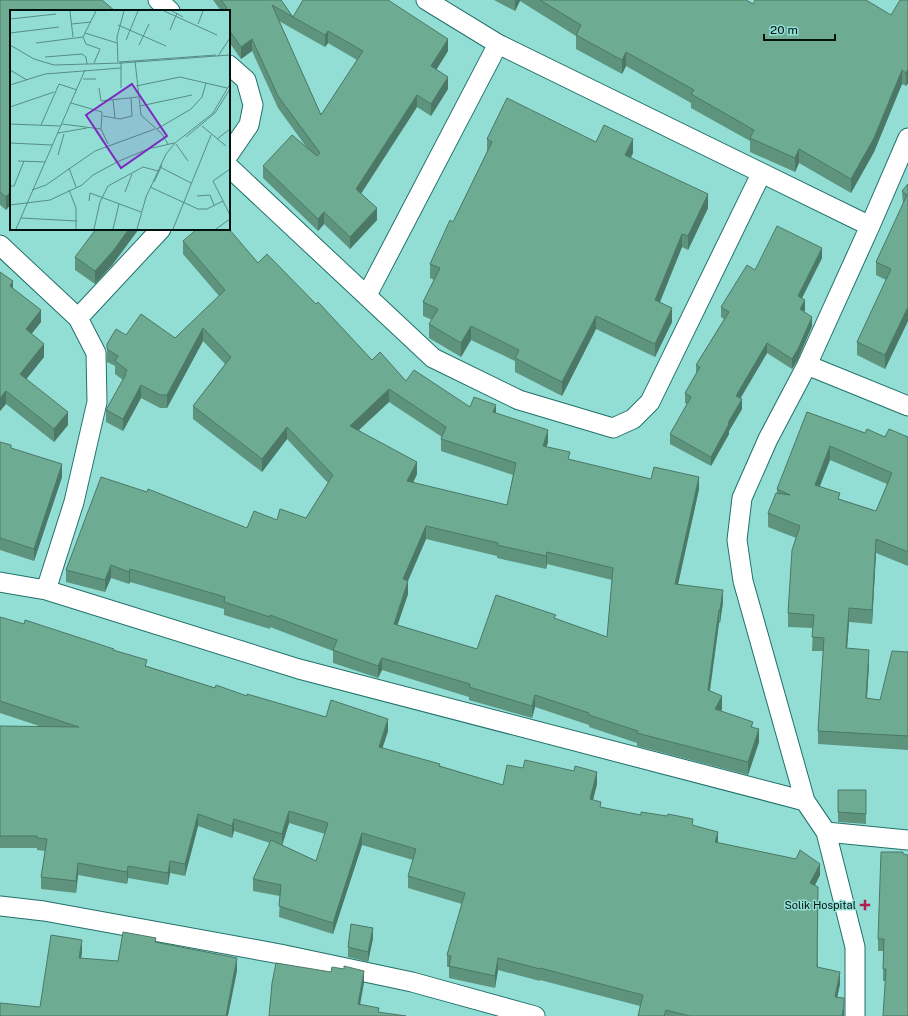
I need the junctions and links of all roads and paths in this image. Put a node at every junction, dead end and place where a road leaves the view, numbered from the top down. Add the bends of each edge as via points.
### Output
1 (158, 0) edge
2 (426, 0) edge
3 (169, 10) edge
4 (498, 44) junction
5 (230, 66) edge
6 (908, 138) edge
7 (230, 153) edge
8 (230, 168) edge
9 (761, 174) junction
10 (870, 226) junction
11 (160, 230) edge
12 (0, 245) edge
13 (367, 295) junction
14 (78, 318) junction
15 (807, 366) junction
16 (908, 406) edge
17 (0, 582) edge
18 (46, 590) junction
19 (805, 801) junction
20 (826, 832) junction
21 (908, 840) edge
22 (0, 906) edge
23 (535, 1016) edge
24 (855, 1016) edge

1 - 3 street
2 - 4 street
4 - 9 street
4 - 13 street
5 - 7 street via 246,80 253,105 249,125
6 - 10 street
8 - 13 street
9 - 10 street
9 - 13 street via 650,402 633,419 613,428 519,400 434,358
10 - 15 street
11 - 14 street
12 - 14 street
14 - 18 street via 96,353 97,402 74,502
15 - 16 street
15 - 19 street via 768,439 742,498 737,540 743,582
17 - 18 street
18 - 19 street via 299,669
19 - 20 street
20 - 21 street
20 - 24 street via 854,947
22 - 23 street via 44,911 280,954 412,982

